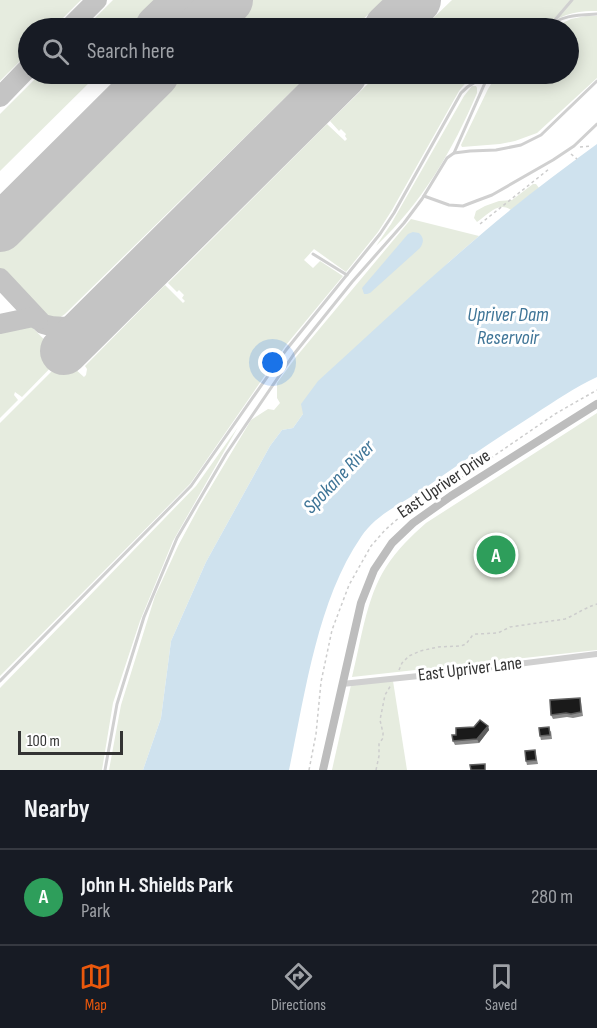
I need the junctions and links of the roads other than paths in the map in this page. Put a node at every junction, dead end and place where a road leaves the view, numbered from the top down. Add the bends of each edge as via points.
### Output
1 (572, 0) edge
2 (597, 14) edge
3 (556, 18) edge
4 (564, 18) edge
5 (597, 81) edge
6 (471, 84) edge
7 (484, 84) edge
8 (597, 124) edge
9 (454, 153) junction
10 (424, 196) junction
11 (313, 254) dead end
12 (347, 275) junction
13 (597, 404) edge
14 (597, 654) edge
15 (0, 681) edge
16 (342, 684) junction
17 (105, 770) edge
18 (323, 770) edge

1 - 3 lane
2 - 4 lane
5 - 9 lane via 542,135 521,145
6 - 12 lane via 461,93 394,213
7 - 9 lane
8 - 10 lane via 553,160 476,201 463,206 449,205
9 - 10 lane
10 - 17 lane via 294,354 226,454 177,538 144,617 117,704
11 - 12 lane
12 - 15 lane via 286,350 191,486
13 - 16 main road, East Upriver Drive via 432,509 392,543 374,570 361,603
14 - 16 street, East Upriver Lane
16 - 18 main road, East Upriver Drive

